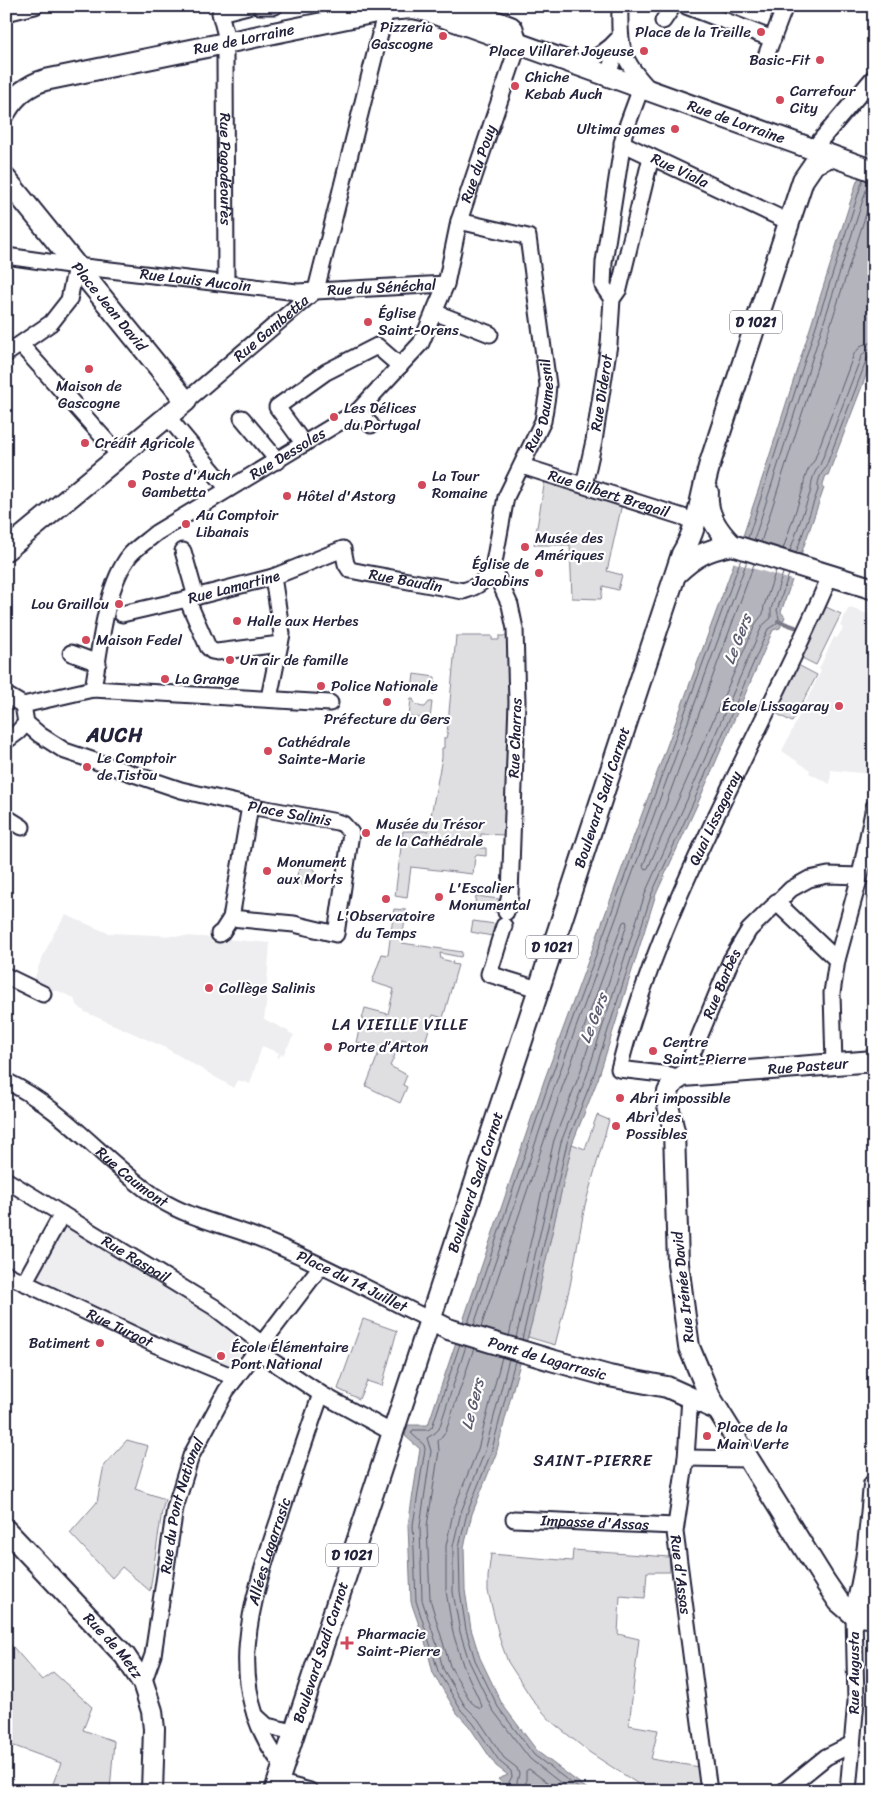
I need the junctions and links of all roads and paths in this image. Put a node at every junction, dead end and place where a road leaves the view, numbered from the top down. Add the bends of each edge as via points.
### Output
1 (35, 6) edge
2 (248, 6) edge
3 (258, 6) edge
4 (275, 6) edge
5 (462, 6) edge
6 (620, 6) edge
7 (672, 6) edge
8 (686, 6) edge
9 (785, 6) edge
10 (386, 10) junction
11 (6, 13) edge
12 (663, 21) dead end
13 (225, 32) dead end
14 (619, 38) junction
15 (773, 39) junction
16 (519, 43) junction
17 (225, 54) dead end
18 (766, 56) dead end
19 (579, 65) junction
20 (608, 76) junction
21 (874, 77) edge
22 (646, 90) junction
23 (6, 111) edge
24 (781, 138) junction
25 (622, 143) junction
26 (812, 149) junction
27 (831, 156) junction
28 (651, 157) junction
29 (874, 171) edge
30 (6, 180) edge
31 (803, 180) junction
32 (458, 221) junction
33 (789, 222) junction
34 (6, 256) edge
35 (76, 266) junction
36 (226, 283) junction
37 (446, 284) junction
38 (316, 290) junction
39 (612, 299) junction
40 (434, 312) junction
41 (490, 334) dead end
42 (21, 345) junction
43 (6, 354) edge
44 (400, 366) junction
45 (186, 401) junction
46 (358, 411) junction
47 (167, 416) junction
48 (242, 418) dead end
49 (371, 425) dead end
50 (304, 444) junction
51 (119, 456) junction
52 (278, 460) junction
53 (522, 466) junction
54 (584, 485) junction
55 (228, 489) junction
56 (704, 523) junction
57 (732, 545) junction
58 (343, 549) joint
59 (6, 550) edge
60 (183, 551) dead end
61 (493, 568) junction
62 (676, 574) junction
63 (827, 575) junction
64 (273, 577) junction
65 (874, 589) edge
66 (192, 598) junction
67 (122, 614) dead end
68 (280, 644) junction
69 (71, 653) dead end
70 (98, 663) junction
71 (93, 689) junction
72 (6, 695) edge
73 (268, 698) junction
74 (330, 702) dead end
75 (23, 705) junction
76 (17, 732) edge
77 (6, 750) edge
78 (250, 806) junction
79 (874, 807) edge
80 (6, 818) edge
81 (22, 827) dead end
82 (860, 876) junction
83 (776, 902) junction
84 (232, 918) junction
85 (219, 934) dead end
86 (836, 960) junction
87 (6, 976) edge
88 (538, 989) junction
89 (43, 994) dead end
90 (874, 1061) edge
91 (834, 1064) junction
92 (681, 1077) junction
93 (6, 1081) edge
94 (6, 1180) edge
95 (62, 1214) junction
96 (273, 1245) joint
97 (321, 1266) junction
98 (6, 1274) edge
99 (24, 1282) junction
100 (430, 1320) junction
101 (259, 1348) junction
102 (690, 1365) junction
103 (236, 1378) junction
104 (667, 1387) junction
105 (321, 1394) junction
106 (690, 1397) junction
107 (718, 1410) junction
108 (393, 1433) junction
109 (686, 1458) junction
110 (748, 1459) junction
111 (874, 1484) edge
112 (514, 1519) dead end
113 (675, 1526) junction
114 (6, 1530) edge
115 (865, 1571) junction
116 (829, 1588) junction
117 (864, 1616) edge
118 (143, 1683) junction
119 (254, 1714) junction
120 (294, 1732) junction
121 (852, 1744) junction
122 (278, 1780) edge
123 (152, 1791) edge
124 (310, 1791) edge
125 (709, 1791) edge
126 (784, 1791) edge
127 (848, 1791) edge

1 - 11 street
2 - 13 street via 220,13
3 - 4 street
5 - 16 street via 512,25
6 - 14 street
7 - 12 street
8 - 15 street
9 - 15 street
10 - 16 main road, Rue de Lorraine via 413,8 427,11
10 - 23 main road, Rue de Lorraine via 44,80 24,90
10 - 38 street, Rue Gambetta
14 - 19 street via 604,52
14 - 20 street
14 - 22 street via 627,62
15 - 18 street
16 - 19 main road
16 - 32 street, Rue du Pouy
17 - 36 street, Rue Pagodéoutès
19 - 20 main road
20 - 22 main road
21 - 26 street
22 - 24 main road, Rue de Lorraine
22 - 25 street
24 - 26 main road, Rue de Lorraine
24 - 31 main road via 798,156
25 - 28 street, Rue Viala
25 - 39 street, Rue Diderot via 604,262 603,286
26 - 27 main road, Rue de Lorraine
27 - 29 main road, Rue de Lorraine
27 - 31 main road, D 1021 via 814,164
28 - 33 street, Rue Viala
28 - 39 street, Rue Diderot via 619,289
30 - 35 main road
31 - 33 main road, D 1021
32 - 37 street, Rue du Pouy
32 - 53 street, Rue Daumesnil via 528,237 548,390 543,421
33 - 56 main road, D 1021 via 709,465
34 - 35 street, Rue Louis Aucoin
35 - 36 street, Rue Louis Aucoin
35 - 42 street, Place Jean David via 69,300 51,323
35 - 45 main road, Place Jean David
36 - 38 street, Rue Louis Aucoin via 296,292
37 - 38 street, Rue du Sénéchal
37 - 40 street, Rue Dessoles
38 - 45 street, Rue Gambetta
39 - 54 street, Rue Diderot via 609,344
40 - 41 street
40 - 44 street, Rue Dessoles via 421,343
42 - 43 street, Place Jean David
42 - 51 street
44 - 46 street, Rue Dessoles
44 - 50 street via 377,346 326,372 276,407
45 - 47 main road, Rue Gambetta
46 - 49 street
46 - 50 street, Rue Dessoles
47 - 51 main road, Rue Gambetta
47 - 55 street
48 - 52 street
50 - 52 street, Rue Dessoles
51 - 59 main road, Rue Gambetta
52 - 55 street, Rue Dessoles
53 - 54 street, Rue Gilbert Bregail
53 - 61 street, Rue Daumesnil via 506,497
54 - 56 street, Rue Gilbert Bregail
55 - 70 street, Rue Dessoles via 156,532 130,555 113,588
56 - 57 main road via 720,532
56 - 62 main road, Boulevard Sadi Carnot / D 1021 via 689,541
57 - 62 main road, Boulevard Sadi Carnot via 702,553
57 - 63 main road
58 - 61 street, Rue Baudin via 350,570 463,591 482,583
58 - 64 street, Rue Lamartine
60 - 66 street
61 - 88 street, Rue Charras via 514,618 517,702 510,895 489,974
62 - 88 main road, Boulevard Sadi Carnot / D 1021
63 - 65 main road
63 - 92 street, Quai Lissagaray via 671,913 628,1033 619,1069
64 - 66 street, Rue Lamartine
64 - 68 street via 282,634
66 - 67 street, Rue Lamartine
66 - 68 street via 212,651
68 - 73 street
69 - 70 street
70 - 71 street, Rue Dessoles
71 - 73 street
71 - 75 street
72 - 75 street
73 - 74 street
75 - 76 street
76 - 77 street
76 - 78 street via 40,735 65,750 181,790
78 - 84 street, Place Salinis
78 - 84 street, Place Salinis via 337,822 351,833 336,934 294,924
79 - 82 street
80 - 81 street
82 - 83 street, Rue Barbès via 828,875 809,879
82 - 86 street
83 - 86 street
83 - 92 street, Rue Barbès via 736,949
84 - 85 street
86 - 91 street via 832,992
87 - 89 street
88 - 100 main road, Boulevard Sadi Carnot / D 1021
90 - 91 main road, Rue Pasteur
91 - 92 main road, Rue Pasteur
92 - 102 main road, Rue Irénée David via 670,1086 667,1101 674,1132 678,1264
93 - 96 street, Rue Caumont via 27,1091 58,1114 160,1200
94 - 95 street, Rue Raspail
95 - 99 street
95 - 101 street, Rue Raspail via 214,1307
96 - 97 street, Place du 14 Juillet
97 - 100 street, Place du 14 Juillet
97 - 101 street, Rue du Pont National
98 - 99 street, Rue Turgot
99 - 103 street, Rue Turgot via 154,1344
100 - 104 main road, Pont de Lagarrasic via 448,1329 551,1360
100 - 108 main road, Boulevard Sadi Carnot / D 1021
101 - 103 street, Rue du Pont National
101 - 105 street, Rue Raspail
102 - 104 main road via 684,1380
102 - 106 main road, Rue d'Assas
102 - 107 main road, Rue Irénée David
103 - 118 street, Rue du Pont National via 190,1456 177,1500 153,1655
104 - 106 main road, Pont de Lagarrasic
105 - 108 street, Rue Raspail
105 - 119 street, Allées Lagarrasic via 264,1563 252,1610 246,1670
106 - 107 main road, Pont de Lagarrasic
106 - 109 street, Rue d'Assas
107 - 110 main road, Rue Irénée David
108 - 120 main road, Boulevard Sadi Carnot / D 1021
109 - 110 street
109 - 113 street, Rue d'Assas
110 - 116 main road, Rue Irénée David
111 - 115 main road
112 - 113 street, Impasse d'Assas
113 - 125 street, Rue d'Assas
114 - 118 main road, Rue de Metz via 125,1656
115 - 116 main road via 849,1583
115 - 117 main road via 862,1589
116 - 117 main road, Rue Irénée David via 839,1602
117 - 121 street, Rue Augusta
118 - 123 main road, Rue de Metz via 154,1729
119 - 120 street via 267,1726
119 - 122 street, Allées Lagarrasic
120 - 122 main road, Boulevard Sadi Carnot / D 1021
121 - 126 street via 826,1758
121 - 127 street, Rue Augusta
122 - 124 street

